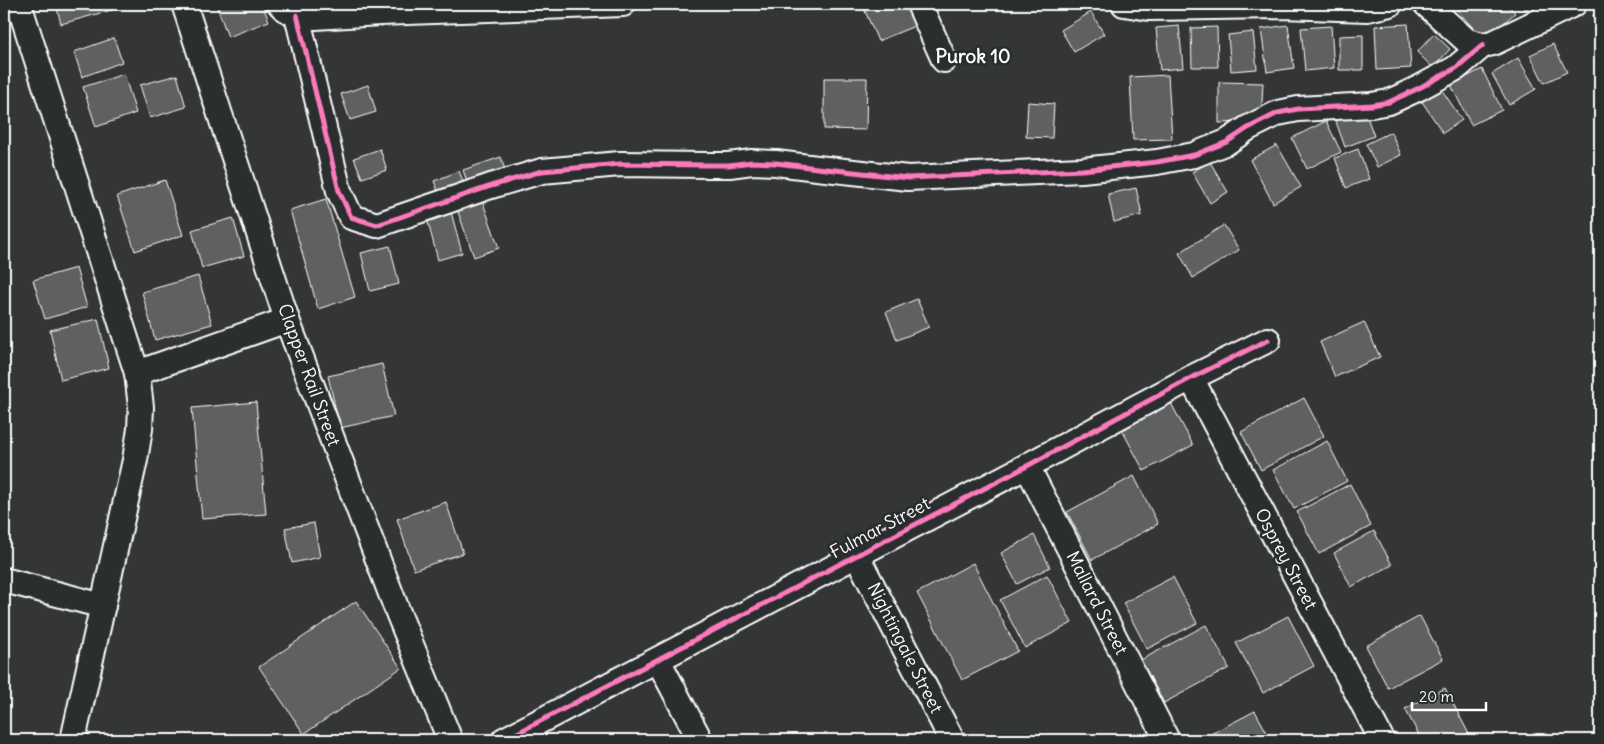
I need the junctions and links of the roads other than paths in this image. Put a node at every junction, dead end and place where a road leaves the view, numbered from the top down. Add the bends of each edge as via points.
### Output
1 (19, 4) edge
2 (184, 4) edge
3 (623, 4) edge
4 (919, 4) edge
5 (1124, 4) edge
6 (1390, 4) edge
7 (1426, 4) edge
8 (1574, 4) edge
9 (1281, 5) edge
10 (380, 8) edge
11 (289, 9) edge
12 (1475, 43) junction
13 (944, 60) dead end
14 (287, 320) junction
15 (1268, 340) dead end
16 (137, 373) junction
17 (1191, 378) junction
18 (1027, 466) junction
19 (857, 556) junction
20 (4, 580) edge
21 (103, 606) junction
22 (658, 660) junction
23 (73, 740) edge
24 (450, 740) edge
25 (504, 740) edge
26 (700, 740) edge
27 (952, 740) edge
28 (1167, 740) edge
29 (1382, 740) edge

1 - 16 street
2 - 14 street, Clapper Rail Street
3 - 10 street
4 - 13 street
5 - 9 street via 1149,8
6 - 9 street via 1368,10
7 - 12 street
8 - 12 street via 1493,42
10 - 11 street via 315,17
11 - 12 street via 339,191 351,217 377,225 542,171 620,164 776,163 908,178 1082,170 1157,162 1194,155 1227,142 1278,114 1298,109 1389,102 1456,68
14 - 16 street
14 - 24 street, Clapper Rail Street
15 - 17 street, Fulmar Street
16 - 21 street via 140,429
17 - 18 street, Fulmar Street
17 - 29 street, Osprey Street
18 - 19 street, Fulmar Street
18 - 28 street, Mallard Street
19 - 22 street, Fulmar Street
19 - 27 street, Nightingale Street
20 - 21 street
21 - 23 street
22 - 25 street, Fulmar Street
22 - 26 street

